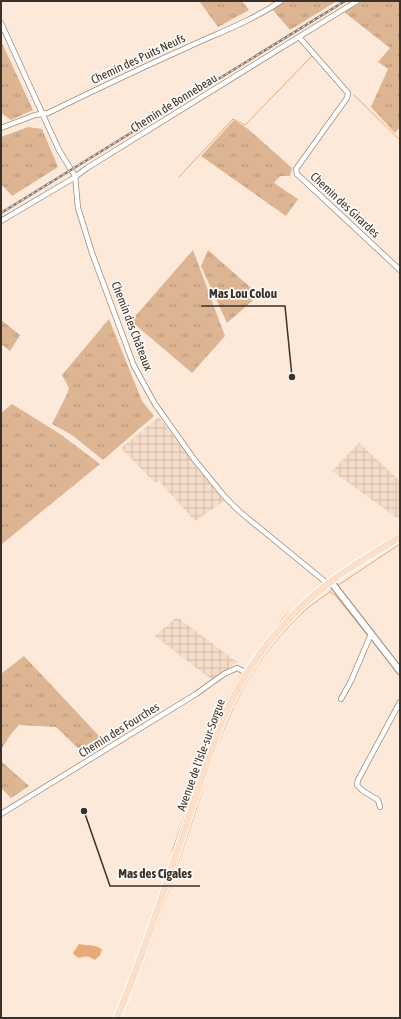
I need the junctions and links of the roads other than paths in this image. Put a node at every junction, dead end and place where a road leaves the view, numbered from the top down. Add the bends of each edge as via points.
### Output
1 (281, 1) edge
2 (357, 1) edge
3 (1, 22) edge
4 (299, 37) junction
5 (42, 114) junction
6 (1, 128) edge
7 (75, 176) junction
8 (1, 220) edge
9 (400, 270) edge
10 (400, 537) edge
11 (329, 583) junction
12 (371, 634) junction
13 (400, 671) edge
14 (247, 672) junction
15 (341, 700) dead end
16 (400, 702) edge
17 (380, 807) dead end
18 (1, 814) edge
19 (117, 1018) edge

1 - 5 street, Chemin des Puits Neufs via 242,22
2 - 4 street, Chemin de Bonnebeau
3 - 5 street, Chemin des Châteaux
4 - 7 street, Chemin de Bonnebeau
4 - 9 street, Chemin des Girardes via 348,93 296,169 297,174
5 - 6 street, Chemin des Puits Neufs
5 - 7 street, Chemin des Châteaux
7 - 8 street, Chemin de Bonnebeau
7 - 11 street, Chemin des Châteaux via 78,208 92,253 134,366 155,404 224,496 240,512
10 - 11 main road, Avenue de l'Isle-sur-Sorgue
11 - 12 street, Chemin des Châteaux
11 - 14 main road, Avenue de l'Isle-sur-Sorgue via 277,632
12 - 13 street, Chemin des Châteaux
12 - 15 street
14 - 18 street, Chemin des Fourches via 237,668 224,674 196,694
14 - 19 main road, Avenue de l'Isle-sur-Sorgue via 221,724 138,968
16 - 17 street via 357,785 378,800

